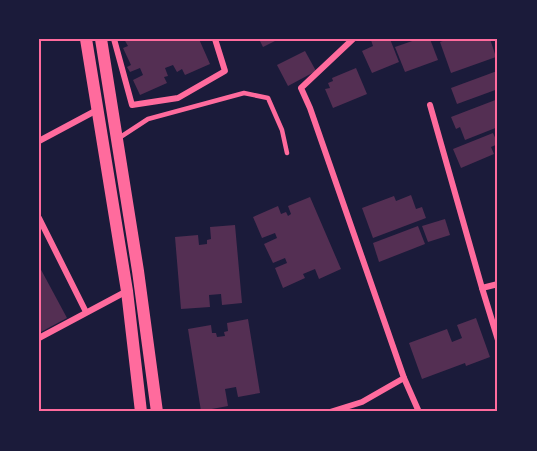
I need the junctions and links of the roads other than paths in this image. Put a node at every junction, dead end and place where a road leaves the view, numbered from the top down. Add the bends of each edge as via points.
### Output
1 (86, 39) edge
2 (101, 39) edge
3 (114, 39) edge
4 (215, 39) edge
5 (353, 39) edge
6 (430, 105) dead end
7 (97, 110) junction
8 (117, 139) junction
9 (39, 141) edge
10 (287, 153) dead end
11 (39, 218) edge
12 (498, 284) edge
13 (483, 288) junction
14 (126, 291) junction
15 (87, 312) junction
16 (39, 338) edge
17 (498, 340) edge
18 (404, 378) junction
19 (141, 412) edge
20 (157, 412) edge
21 (330, 412) edge
22 (419, 412) edge

1 - 7 main road
2 - 8 main road
3 - 4 street via 132,105 178,98 225,71
5 - 18 street via 301,88
6 - 13 street
7 - 9 street
7 - 14 main road
8 - 10 lane via 148,119 244,93 268,98
8 - 20 main road
11 - 15 street
12 - 13 street
13 - 17 street
14 - 15 street
14 - 19 main road
15 - 16 street
18 - 21 street via 362,402
18 - 22 street

